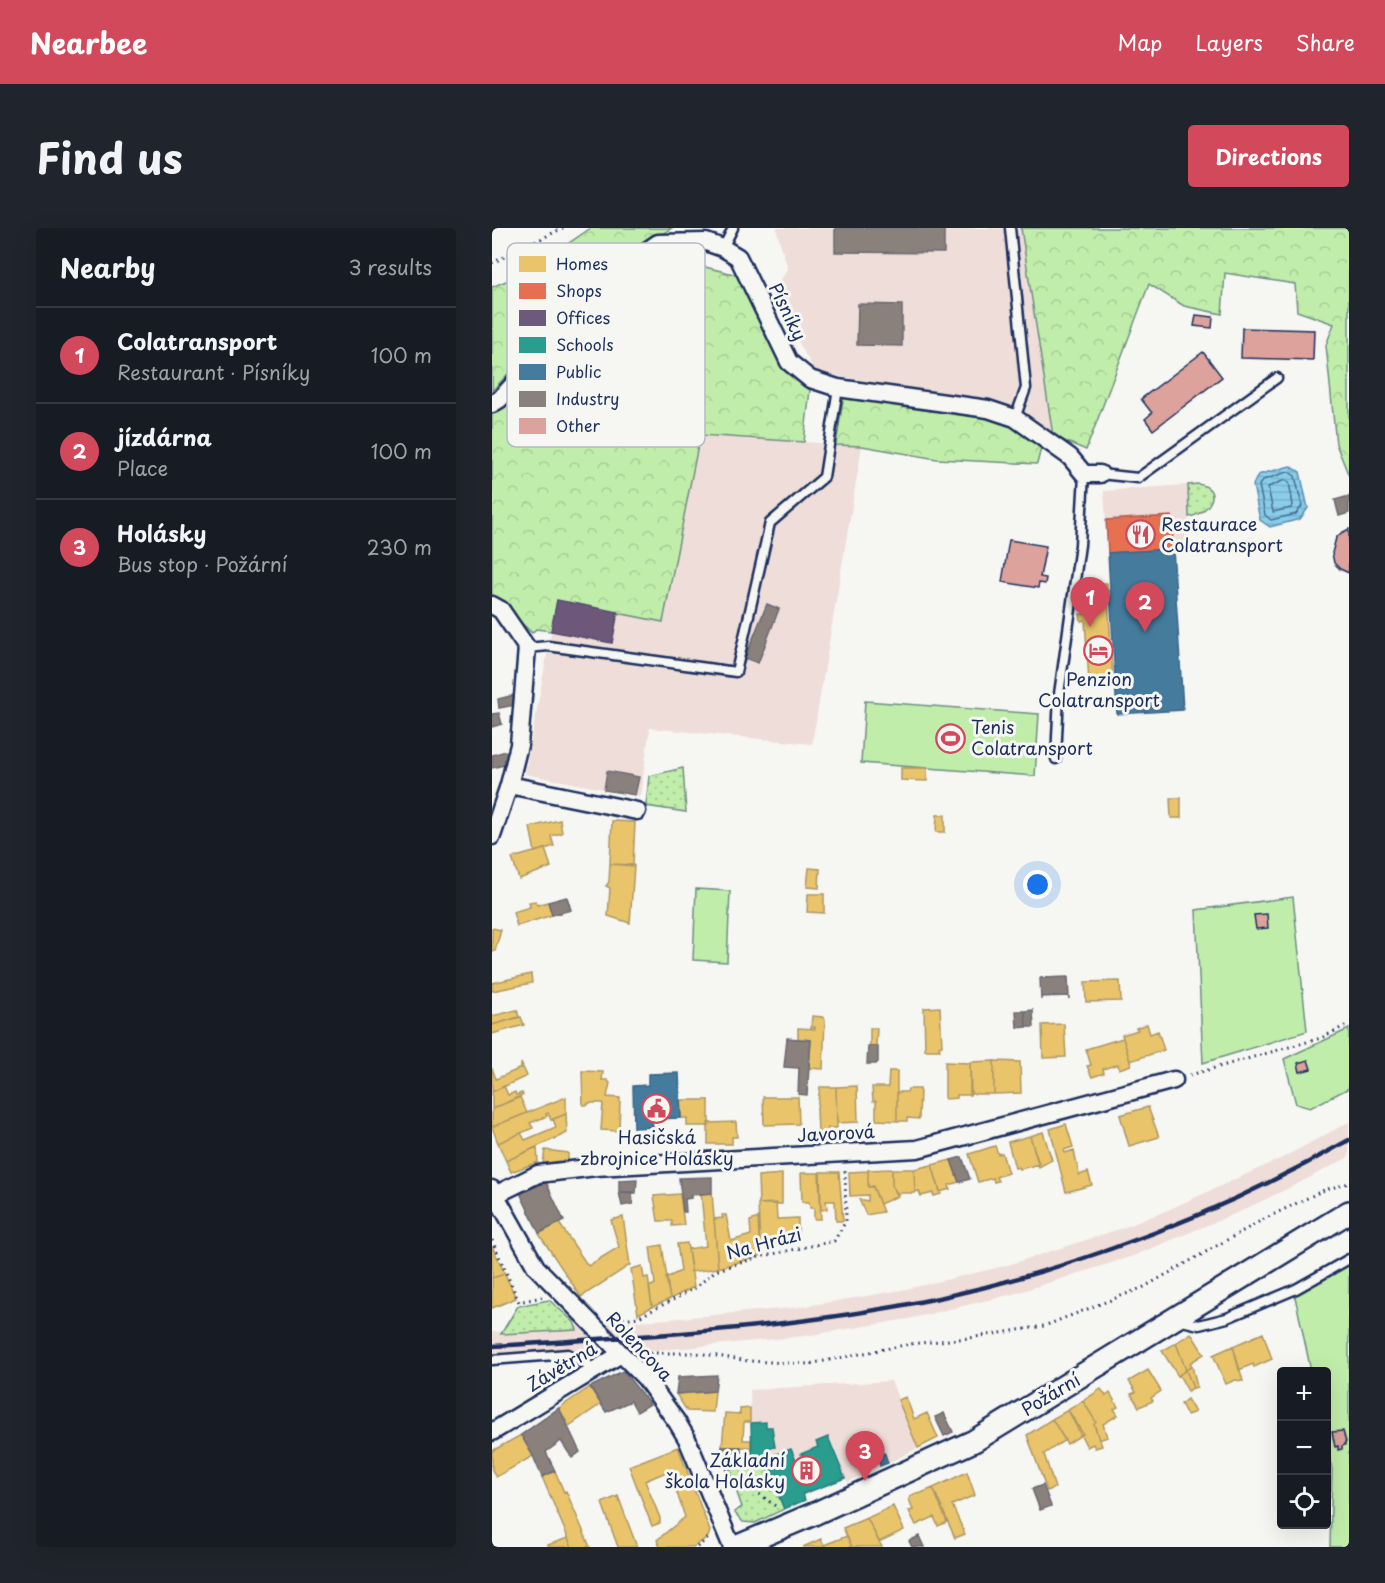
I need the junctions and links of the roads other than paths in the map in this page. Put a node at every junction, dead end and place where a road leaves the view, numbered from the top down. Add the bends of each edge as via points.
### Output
1 (733, 228) edge
2 (1010, 228) edge
3 (658, 243) edge
4 (723, 248) junction
5 (1277, 378) dead end
6 (838, 388) junction
7 (507, 391) edge
8 (492, 404) edge
9 (1015, 418) junction
10 (1092, 474) junction
11 (492, 605) edge
12 (527, 648) junction
13 (1056, 759) dead end
14 (509, 785) junction
15 (638, 811) dead end
16 (492, 836) edge
17 (1174, 1080) road end
18 (494, 1192) edge
19 (1349, 1212) edge
20 (1349, 1259) edge
21 (1174, 1319) junction
22 (621, 1354) junction
23 (492, 1360) edge
24 (596, 1369) junction
25 (492, 1432) edge
26 (734, 1547) edge

1 - 4 lane
2 - 9 lane via 1026,388
3 - 4 street via 706,242
4 - 6 street, Písníky via 738,257 789,362 810,379
5 - 10 lane via 1138,478
6 - 9 street, Písníky via 988,409
6 - 12 lane via 824,477 770,523 736,672 548,646
7 - 8 street
9 - 10 street, Písníky
10 - 13 lane via 1059,694
11 - 12 street via 501,610
12 - 14 street via 519,745
14 - 15 street
14 - 16 street
17 - 18 street, Javorová via 917,1149 585,1168 538,1174
18 - 22 street, Rolencova via 536,1267
19 - 21 street, Požární
20 - 21 lane via 1296,1289 1227,1318 1198,1325
21 - 26 street, Požární via 974,1441
22 - 24 street, Závětrná
22 - 26 street, Rolencova via 646,1379 678,1422
23 - 24 lane via 568,1354
24 - 25 street, Závětrná

